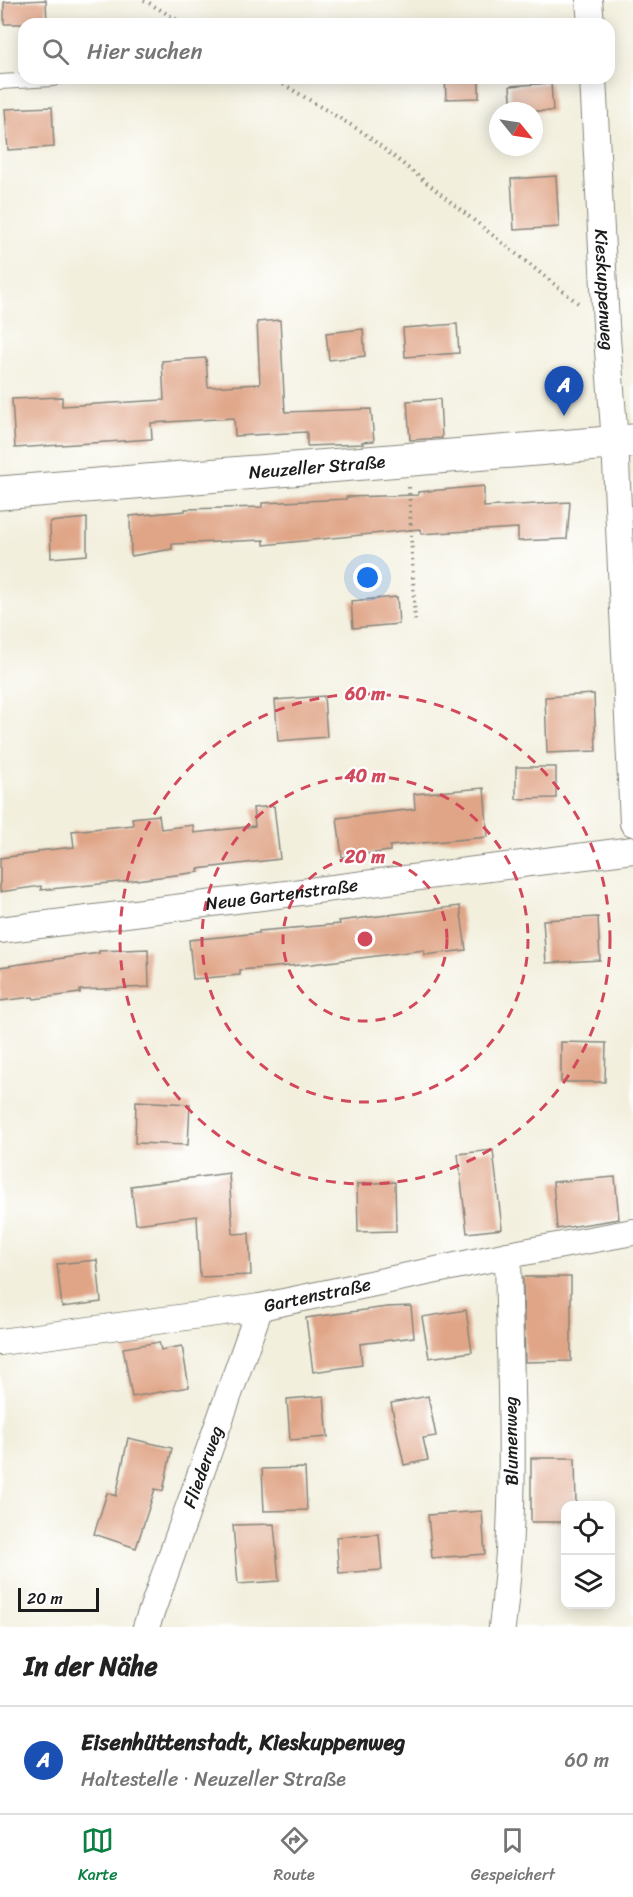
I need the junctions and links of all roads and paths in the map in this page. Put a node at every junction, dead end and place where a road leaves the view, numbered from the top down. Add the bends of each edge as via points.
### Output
1 (144, 0) edge
2 (589, 0) edge
3 (174, 18) edge
4 (590, 18) edge
5 (18, 81) edge
6 (0, 82) edge
7 (283, 84) edge
8 (593, 84) edge
9 (606, 326) junction
10 (624, 442) edge
11 (407, 459) junction
12 (0, 493) edge
13 (415, 624) dead end
14 (633, 823) edge
15 (633, 850) edge
16 (0, 930) edge
17 (633, 1232) edge
18 (508, 1255) junction
19 (260, 1306) junction
20 (0, 1342) edge
21 (146, 1627) edge
22 (502, 1627) edge

1 - 3 path
2 - 4 street
5 - 6 lane
7 - 9 path via 364,133
8 - 9 street, Kieskuppenweg
9 - 10 street, Kieskuppenweg
10 - 11 main road, Neuzeller Straße
10 - 14 street, Kieskuppenweg
11 - 12 main road, Neuzeller Straße
11 - 13 path
15 - 16 street, Neue Gartenstraße
17 - 18 street, Gartenstraße
18 - 19 street, Gartenstraße
18 - 22 street, Blumenweg via 512,1481
19 - 20 street, Gartenstraße
19 - 21 street, Fliederweg

